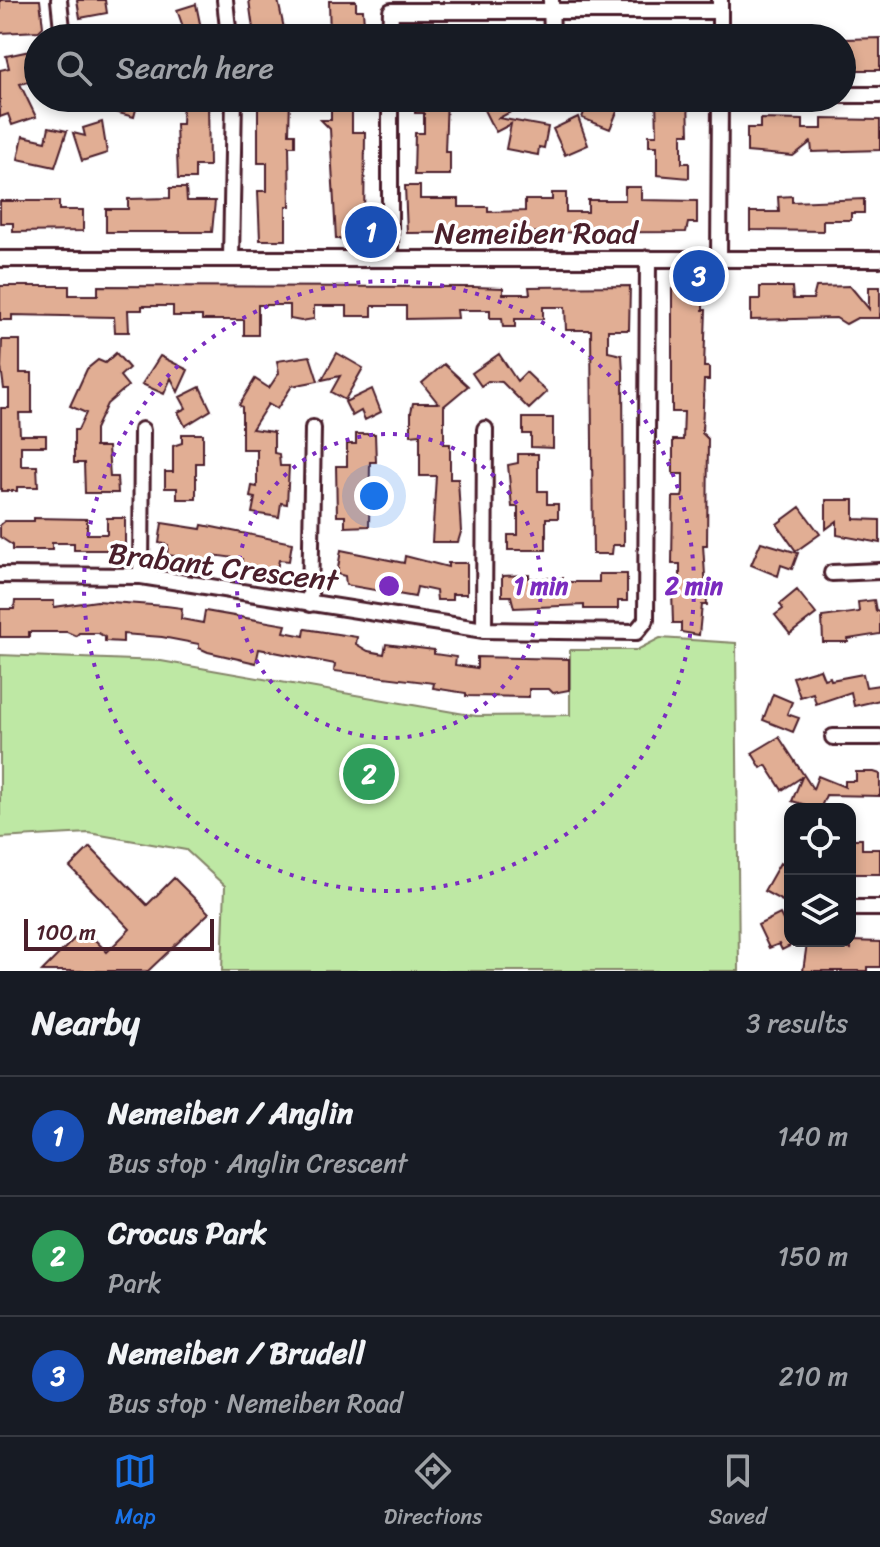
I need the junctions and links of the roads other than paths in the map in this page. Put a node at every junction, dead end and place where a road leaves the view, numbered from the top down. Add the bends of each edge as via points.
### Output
1 (59, 0) edge
2 (225, 0) edge
3 (551, 5) edge
4 (720, 5) edge
5 (391, 6) edge
6 (62, 24) edge
7 (228, 24) edge
8 (856, 95) edge
9 (880, 95) edge
10 (234, 112) edge
11 (390, 112) edge
12 (720, 112) edge
13 (648, 258) junction
14 (0, 259) edge
15 (231, 259) junction
16 (390, 259) junction
17 (719, 259) junction
18 (880, 259) edge
19 (313, 428) dead end
20 (485, 429) dead end
21 (142, 430) dead end
22 (880, 571) edge
23 (832, 573) dead end
24 (0, 575) edge
25 (141, 576) junction
26 (310, 604) junction
27 (484, 630) junction
28 (833, 737) dead end
29 (880, 737) edge
30 (856, 908) edge
31 (880, 908) edge

1 - 6 street
2 - 7 street
3 - 4 street
3 - 5 street
8 - 9 street
10 - 15 street
11 - 16 street
12 - 17 street
13 - 16 street, Nemeiben Road
13 - 17 street, Nemeiben Road
13 - 27 street, Brabant Crescent via 643,627 631,633
14 - 15 street, Nemeiben Road
15 - 16 street, Nemeiben Road
17 - 18 street, Nemeiben Road
19 - 26 street
20 - 27 street
21 - 25 street
22 - 23 street
24 - 25 street, Brabant Crescent
25 - 26 street, Brabant Crescent
26 - 27 street, Brabant Crescent
28 - 29 street
30 - 31 street

